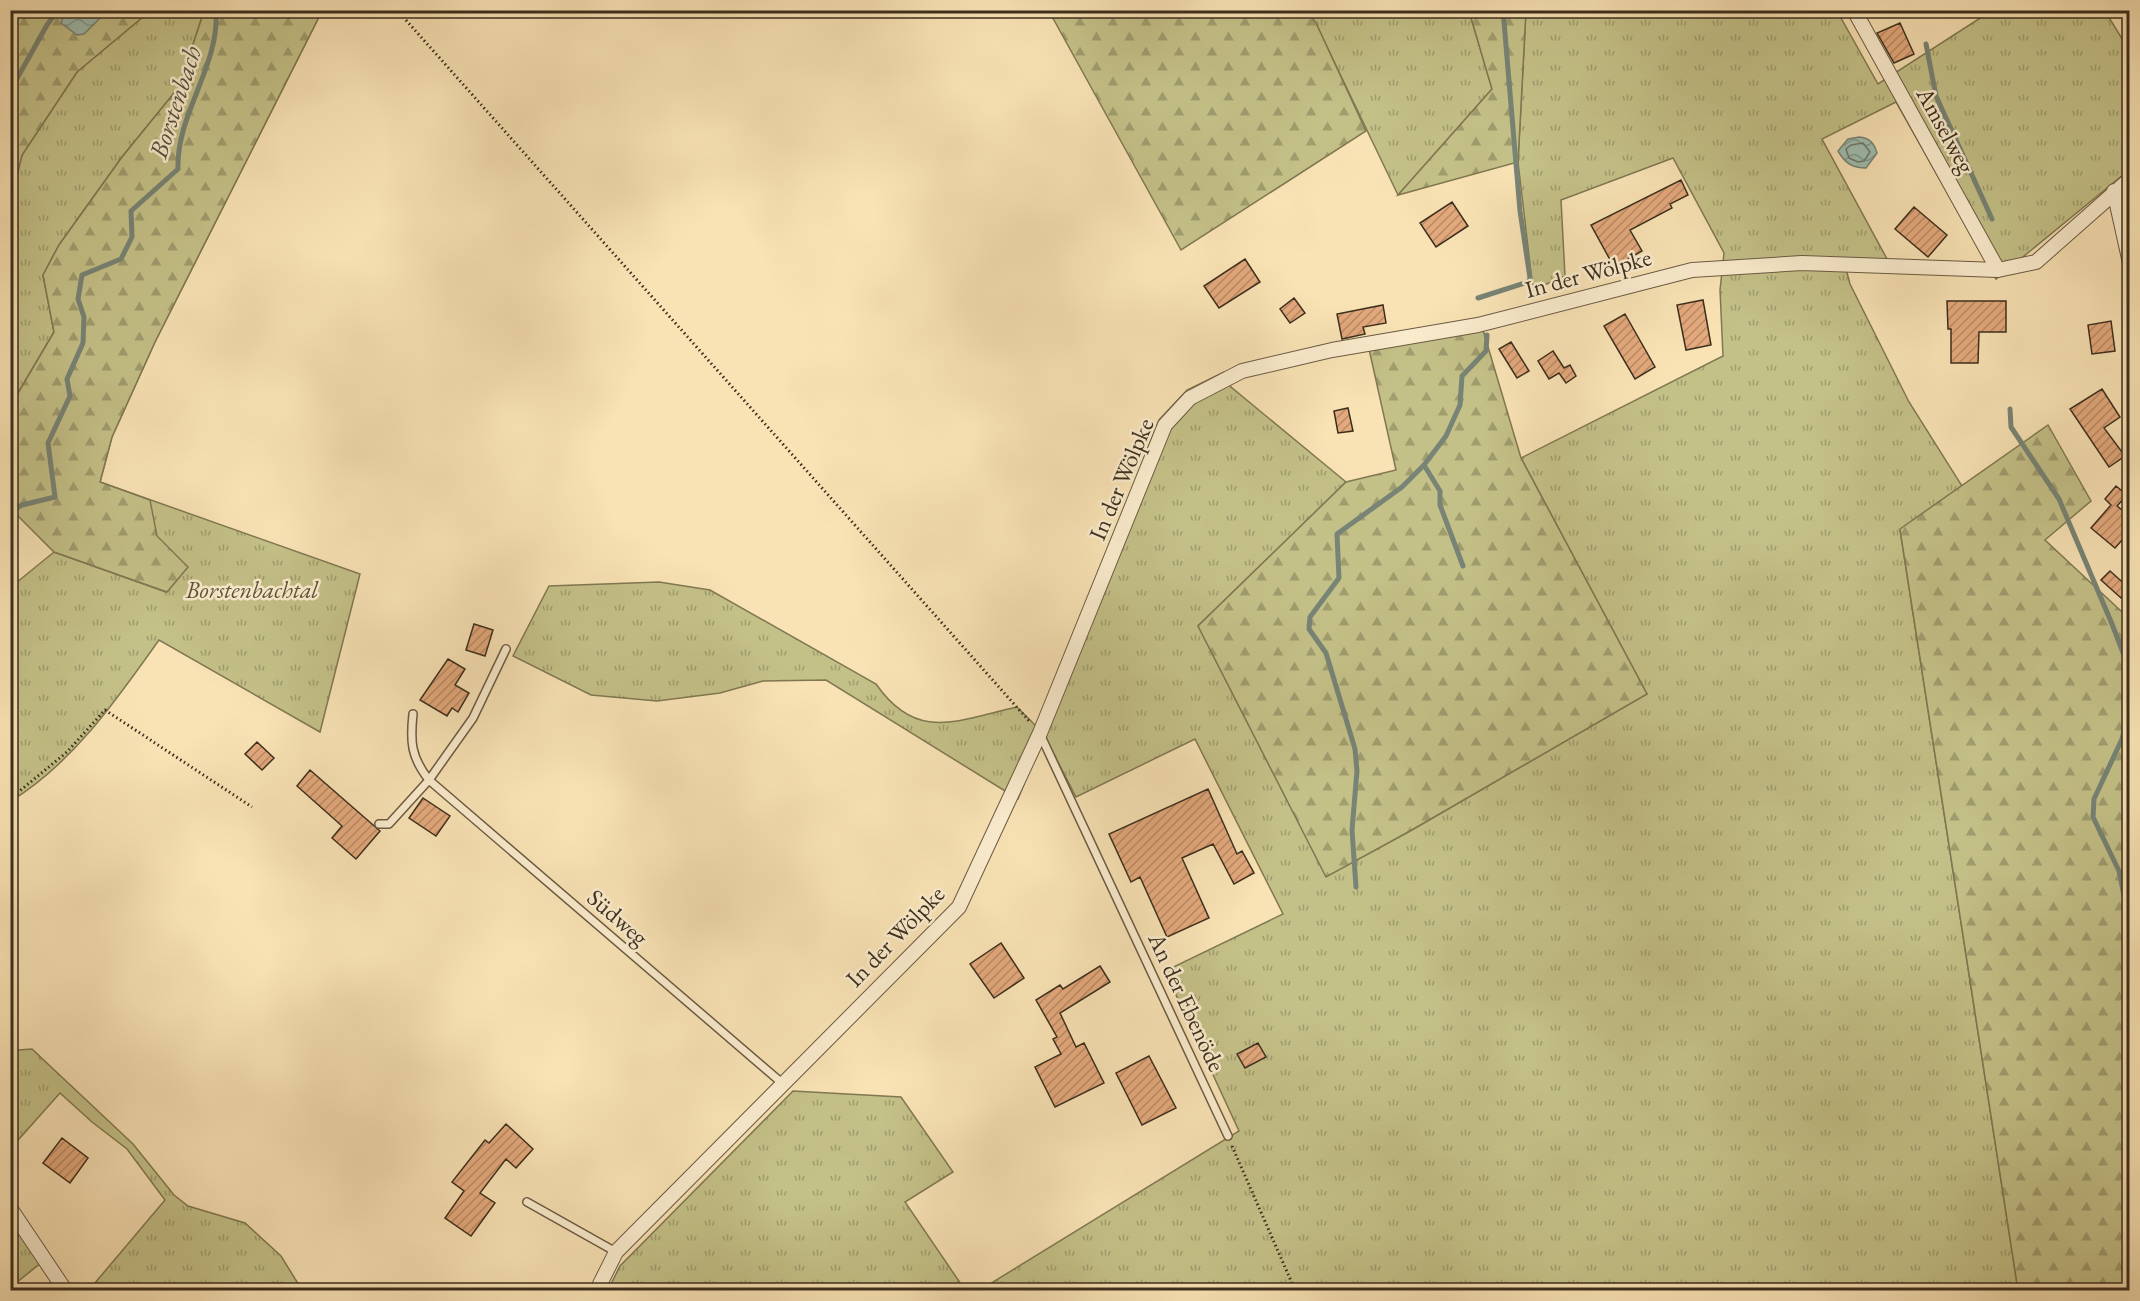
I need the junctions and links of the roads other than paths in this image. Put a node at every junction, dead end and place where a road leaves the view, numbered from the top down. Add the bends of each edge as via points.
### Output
1 (1854, 10) edge
2 (2130, 179) edge
3 (2114, 191) junction
4 (2130, 263) edge
5 (1998, 270) junction
6 (506, 649) dead end
7 (413, 714) dead end
8 (1040, 733) junction
9 (429, 780) junction
10 (380, 824) dead end
11 (782, 1083) junction
12 (1228, 1136) road end
13 (527, 1202) dead end
14 (10, 1208) edge
15 (616, 1252) junction
16 (65, 1290) edge
17 (597, 1290) edge

1 - 5 street, Amselweg
2 - 3 street, In der Wölpke
3 - 4 street
3 - 5 street, In der Wölpke via 2036,262
5 - 8 street, In der Wölpke via 1802,263 1692,270 1478,325 1332,350 1242,371 1190,398 1165,425
6 - 9 lane via 473,718
7 - 9 lane via 411,738 417,764
8 - 11 street, In der Wölpke via 959,907
8 - 12 lane, An der Ebenöde
9 - 10 lane via 389,824
9 - 11 lane, Südweg
11 - 15 street, In der Wölpke
13 - 15 lane
14 - 16 street
15 - 17 street, In der Wölpke

